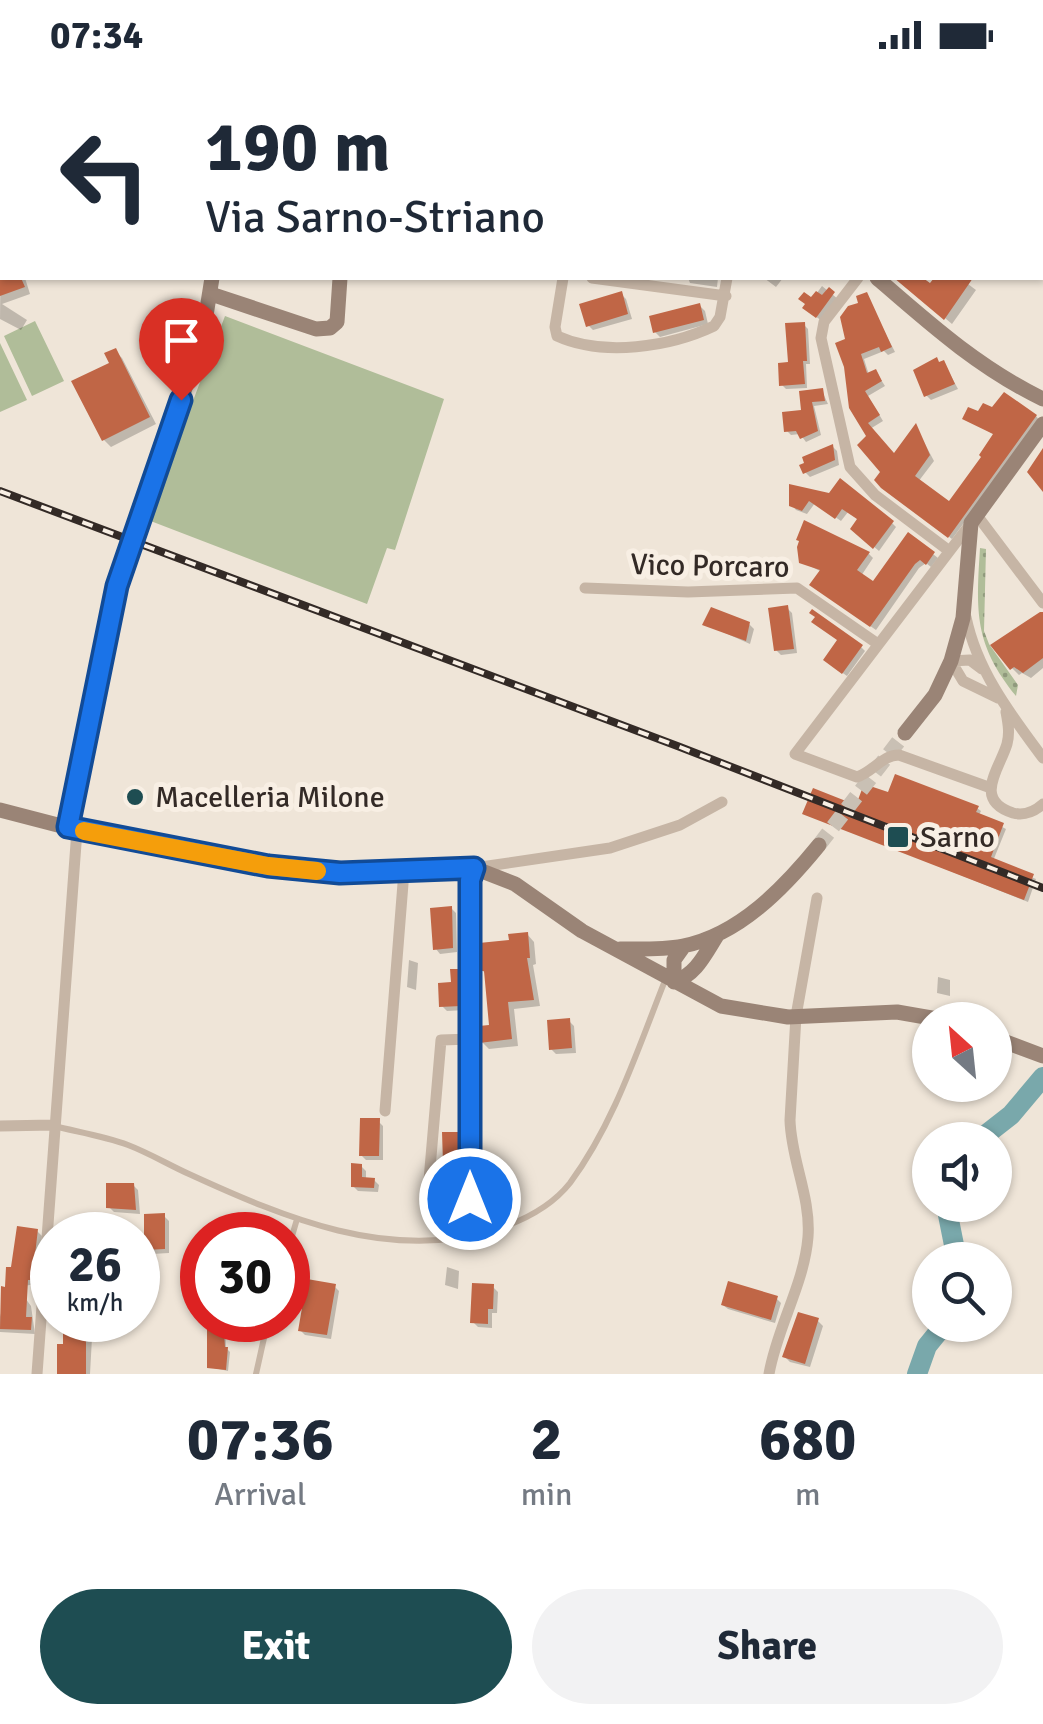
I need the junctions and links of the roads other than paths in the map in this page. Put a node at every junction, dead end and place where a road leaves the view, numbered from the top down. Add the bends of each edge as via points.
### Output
1 (340, 280) edge
2 (563, 280) edge
3 (607, 280) edge
4 (727, 280) edge
5 (856, 280) edge
6 (879, 280) edge
7 (211, 286) edge
8 (726, 296) junction
9 (1043, 399) edge
10 (1043, 424) edge
11 (973, 518) junction
12 (947, 550) junction
13 (968, 559) junction
14 (585, 588) dead end
15 (1043, 603) edge
16 (964, 608) junction
17 (878, 644) junction
18 (951, 661) junction
19 (984, 671) junction
20 (972, 685) junction
21 (934, 694) junction
22 (1004, 704) junction
23 (904, 733) tunnel mouth
24 (1043, 758) edge
25 (991, 788) junction
26 (722, 802) dead end
27 (1043, 804) edge
28 (0, 810) edge
29 (72, 828) junction
30 (819, 845) tunnel mouth
31 (474, 868) junction
32 (404, 871) junction
33 (817, 898) dead end
34 (718, 934) junction
35 (684, 946) junction
36 (619, 949) junction
37 (698, 966) junction
38 (670, 980) junction
39 (721, 1006) junction
40 (912, 1015) edge
41 (796, 1016) junction
42 (471, 1038) junction
43 (1012, 1044) edge
44 (1043, 1056) edge
45 (385, 1111) dead end
46 (53, 1125) junction
47 (0, 1126) edge
48 (430, 1180) dead end
49 (278, 1212) edge
50 (310, 1223) edge
51 (470, 1238) junction
52 (263, 1342) edge
53 (36, 1374) edge
54 (256, 1374) edge
55 (769, 1374) edge

1 - 7 main road via 337,322 316,330
2 - 8 street via 557,336 600,348 702,332 720,317
3 - 8 street
4 - 8 street
5 - 12 street via 824,322 820,338 850,466 875,495
6 - 9 main road via 1004,382
7 - 29 main road, bridge via 203,334 117,586
10 - 11 main road
11 - 12 street
11 - 13 main road
11 - 15 street
12 - 13 street
12 - 17 street
13 - 16 main road
14 - 17 street, Vico Porcaro via 798,588
16 - 18 main road
16 - 19 street
17 - 25 street via 795,754 857,778 899,755
18 - 19 street via 970,660
18 - 20 street
18 - 21 main road
19 - 22 street
20 - 21 street
20 - 22 street
21 - 23 main road
22 - 24 street
22 - 25 street via 1008,740
25 - 27 street via 1000,806 1012,812 1027,814
26 - 31 street via 680,825 610,848
28 - 29 main road
29 - 32 main road via 268,866
29 - 46 street
30 - 34 main road via 789,882
31 - 32 main road
31 - 36 main road via 515,884
31 - 42 street
32 - 45 street
33 - 41 street
34 - 35 main road
34 - 37 main road
35 - 36 main road
35 - 38 main road
36 - 38 main road
37 - 38 main road via 686,978
37 - 39 main road
38 - 39 main road
38 - 51 lane via 603,1133 568,1185 517,1223
39 - 41 main road
40 - 41 main road
41 - 55 street via 790,1137 809,1218 808,1244
42 - 48 street via 441,1040
42 - 51 street
43 - 44 main road
46 - 47 street
46 - 49 lane via 127,1144
46 - 53 street
50 - 51 lane via 409,1242
52 - 54 lane

